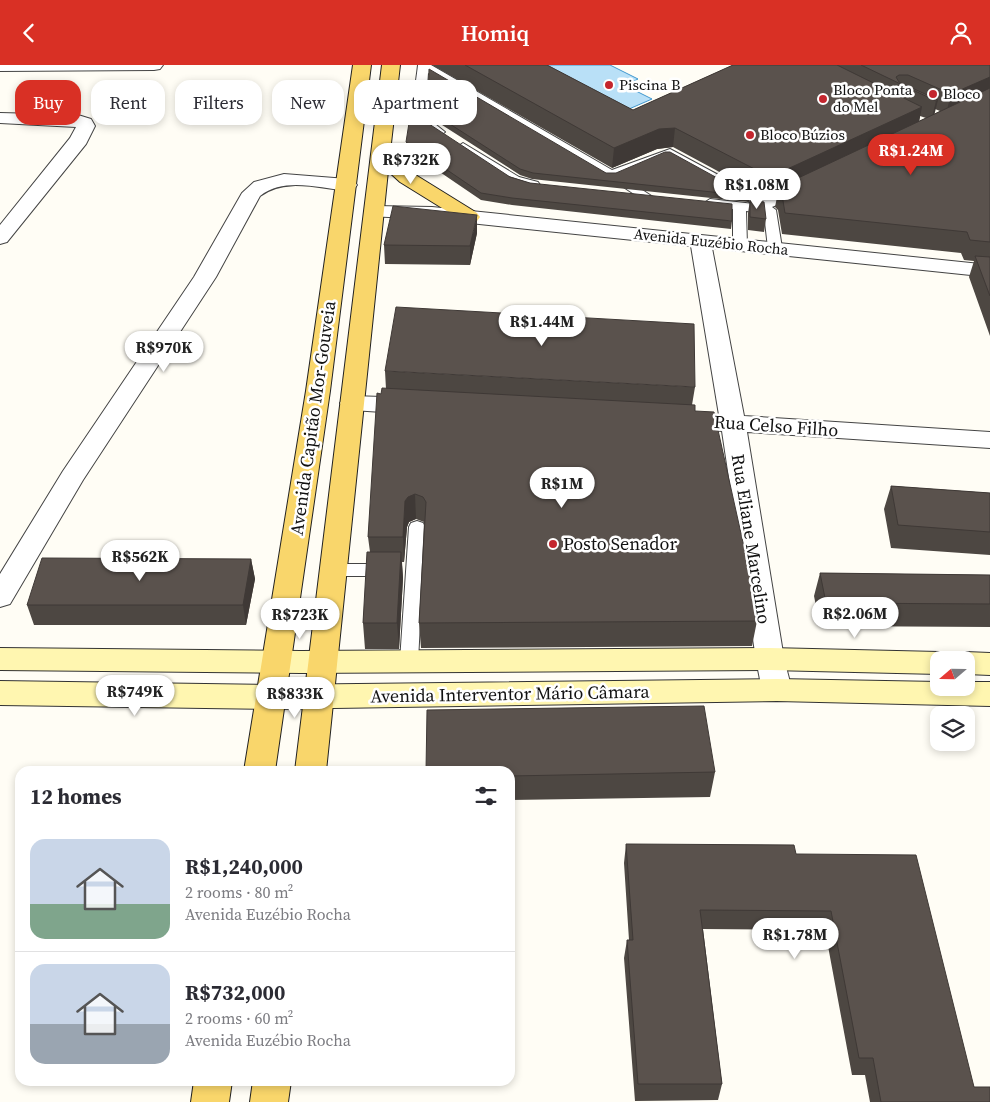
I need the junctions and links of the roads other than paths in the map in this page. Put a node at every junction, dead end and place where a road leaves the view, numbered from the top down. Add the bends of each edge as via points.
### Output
1 (154, 65) edge
2 (362, 65) edge
3 (391, 65) edge
4 (423, 65) edge
5 (0, 66) edge
6 (0, 118) edge
7 (380, 154) junction
8 (611, 175) junction
9 (347, 185) junction
10 (808, 186) edge
11 (547, 187) edge
12 (619, 194) edge
13 (375, 201) junction
14 (693, 201) edge
15 (758, 205) junction
16 (739, 207) junction
17 (470, 217) junction
18 (0, 237) edge
19 (700, 240) junction
20 (740, 245) junction
21 (775, 248) junction
22 (990, 271) edge
23 (352, 403) junction
24 (440, 408) edge
25 (655, 419) edge
26 (733, 423) junction
27 (990, 440) edge
28 (417, 527) dead end
29 (333, 570) junction
30 (415, 570) junction
31 (0, 597) edge
32 (0, 659) edge
33 (770, 659) junction
34 (409, 661) junction
35 (277, 662) junction
36 (322, 662) junction
37 (930, 663) edge
38 (975, 663) edge
39 (990, 664) edge
40 (777, 690) junction
41 (0, 693) edge
42 (990, 694) edge
43 (319, 696) junction
44 (270, 697) junction
45 (260, 766) edge
46 (311, 766) edge
47 (212, 1086) edge
48 (271, 1086) edge
49 (210, 1102) edge
50 (269, 1102) edge

1 - 5 street
2 - 9 main road, Avenida Capitão Mor-Gouveia
3 - 7 main road, Avenida Capitão Mor-Gouveia
4 - 8 lane
4 - 11 lane via 419,117 422,121 515,179
6 - 18 street via 78,121 86,126 79,140
7 - 13 main road, Avenida Capitão Mor-Gouveia
7 - 17 main road via 407,178
8 - 12 lane via 652,197
8 - 15 lane via 672,153
9 - 31 street via 280,180 256,188 205,277 72,477
9 - 35 main road, Avenida Capitão Mor-Gouveia
10 - 15 lane via 774,202
13 - 17 street, Avenida Euzébio Rocha
13 - 23 main road, Avenida Capitão Mor-Gouveia
14 - 16 lane
15 - 16 lane
15 - 21 lane via 770,210
16 - 20 lane
17 - 19 street, Avenida Euzébio Rocha
19 - 20 street, Avenida Euzébio Rocha
19 - 26 street, Rua Eliane Marcelino
20 - 21 street, Avenida Euzébio Rocha
21 - 22 street, Avenida Euzébio Rocha
23 - 24 street
23 - 29 main road, Avenida Capitão Mor-Gouveia
25 - 26 street, Rua Celso Filho
26 - 27 street, Rua Celso Filho
26 - 33 street, Rua Eliane Marcelino
28 - 30 lane
29 - 30 lane
29 - 36 main road, Avenida Capitão Mor-Gouveia
30 - 34 lane
32 - 35 main road, Avenida Interventor Mário Câmara
33 - 34 main road, Avenida Interventor Mário Câmara
33 - 37 main road, Avenida Interventor Mário Câmara
33 - 40 street, Rua Eliane Marcelino
34 - 36 main road, Avenida Interventor Mário Câmara
35 - 36 main road, Avenida Interventor Mário Câmara
35 - 44 main road, Avenida Capitão Mor-Gouveia
36 - 43 main road, Avenida Capitão Mor-Gouveia
38 - 39 main road
40 - 42 main road, Avenida Interventor Mário Câmara
40 - 43 main road, Avenida Interventor Mário Câmara
41 - 44 main road, Avenida Interventor Mário Câmara
43 - 44 main road, Avenida Interventor Mário Câmara
43 - 46 main road, Avenida Capitão Mor-Gouveia
44 - 45 main road, Avenida Capitão Mor-Gouveia
47 - 49 main road
48 - 50 main road

